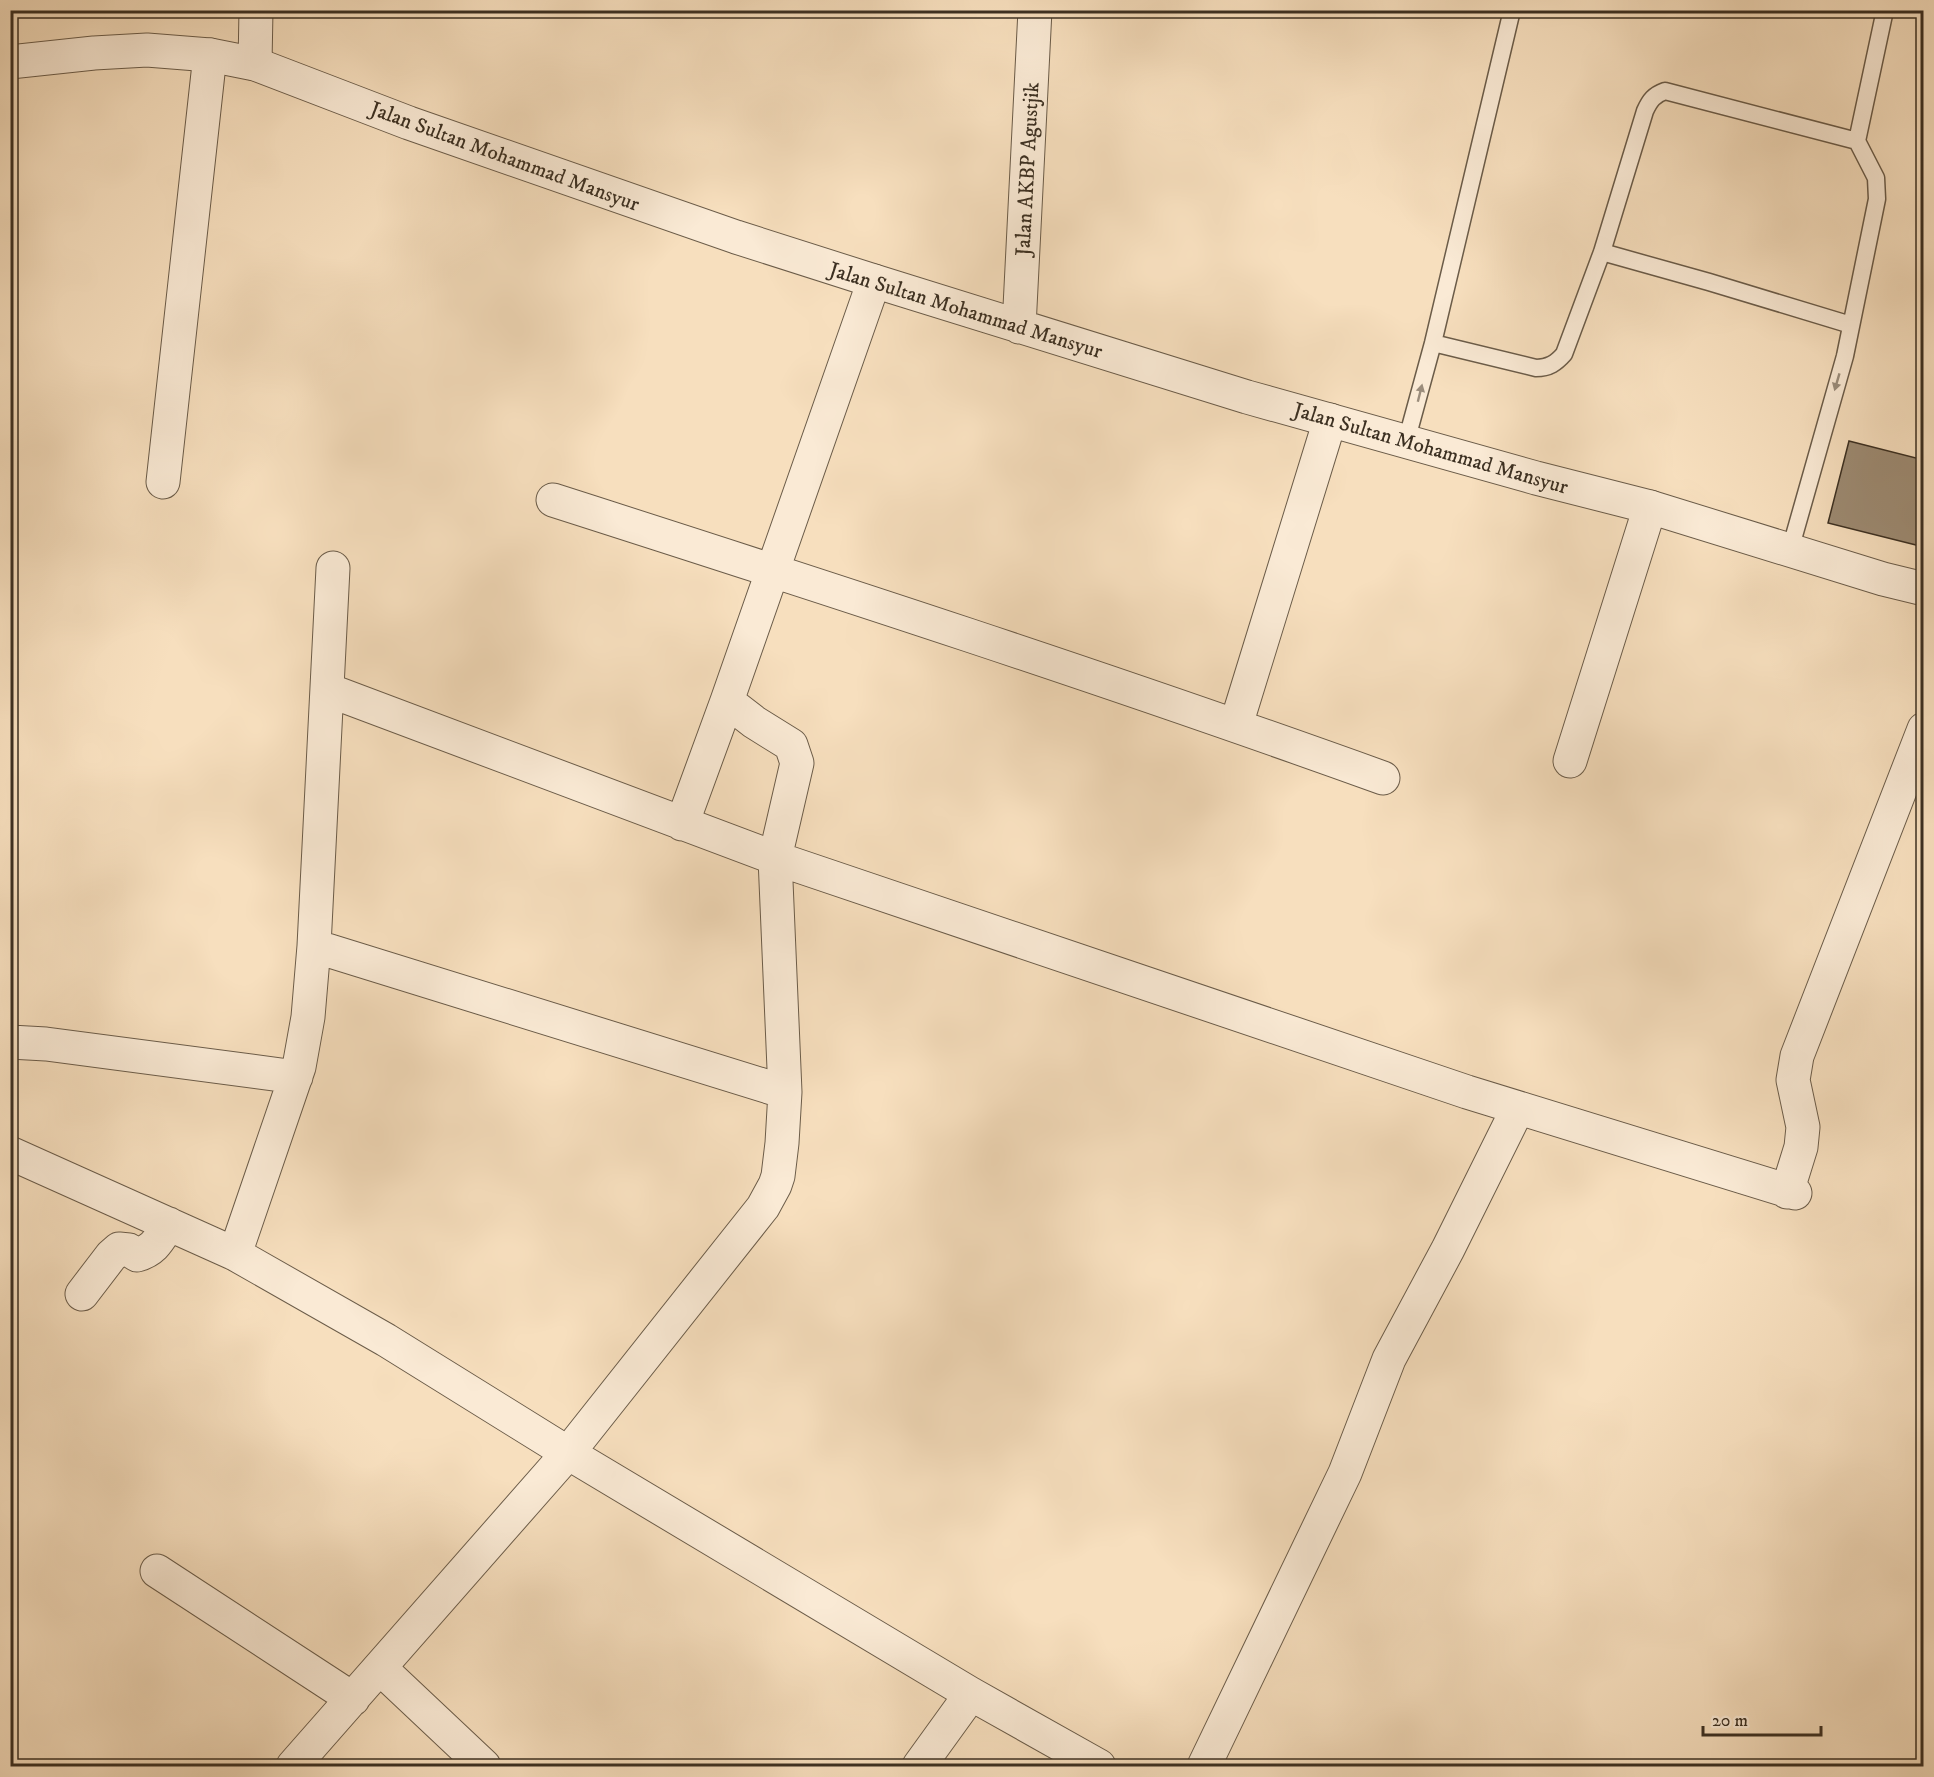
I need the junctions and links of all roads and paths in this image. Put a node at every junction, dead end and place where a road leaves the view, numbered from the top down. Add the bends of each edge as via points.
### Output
1 (255, 10) edge
2 (1035, 10) edge
3 (1512, 10) edge
4 (1885, 10) edge
5 (210, 55) junction
6 (10, 62) edge
7 (255, 64) junction
8 (1857, 141) junction
9 (1602, 252) junction
10 (874, 281) junction
11 (1851, 325) junction
12 (1019, 327) junction
13 (1433, 343) junction
14 (1330, 420) junction
15 (1406, 442) junction
16 (163, 482) dead end
17 (553, 500) dead end
18 (1650, 507) junction
19 (1790, 550) junction
20 (333, 568) dead end
21 (771, 570) junction
22 (1923, 589) edge
23 (328, 690) junction
24 (727, 701) junction
25 (1236, 725) junction
26 (1923, 729) edge
27 (1570, 761) dead end
28 (1383, 778) dead end
29 (682, 824) junction
30 (775, 858) junction
31 (314, 946) junction
32 (10, 1042) edge
33 (296, 1077) junction
34 (785, 1092) junction
35 (1518, 1108) junction
36 (10, 1153) edge
37 (169, 1224) junction
38 (235, 1254) junction
39 (82, 1294) dead end
40 (568, 1453) junction
41 (157, 1571) dead end
42 (380, 1668) junction
43 (971, 1694) junction
44 (353, 1699) junction
45 (293, 1767) edge
46 (484, 1767) edge
47 (919, 1767) edge
48 (1099, 1767) edge
49 (1204, 1767) edge

1 - 7 street
2 - 12 street, Jalan AKBP Agustjik
3 - 13 lane
4 - 8 lane
5 - 6 street, Jalan Sultan Mohammad Mansyur via 147,50
5 - 7 street, Jalan Sultan Mohammad Mansyur
5 - 16 street
7 - 10 street, Jalan Sultan Mohammad Mansyur via 420,127
8 - 9 lane via 1665,91 1658,93 1645,111
8 - 11 lane via 1878,188
9 - 11 lane
9 - 13 lane via 1564,354 1551,365 1536,368
10 - 12 street, Jalan Sultan Mohammad Mansyur
10 - 21 street
11 -> 19 lane
12 - 14 street, Jalan Sultan Mohammad Mansyur
15 -> 13 lane
14 - 15 street, Jalan Sultan Mohammad Mansyur
14 - 25 street
15 - 18 street, Jalan Sultan Mohammad Mansyur
17 - 21 street
18 - 19 street, Jalan Sultan Mohammad Mansyur
18 - 27 street
19 - 22 street, Jalan Sultan Mohammad Mansyur
20 - 23 street
21 - 24 street
21 - 25 street
23 - 29 street
23 - 31 street
24 - 29 street
24 - 30 street via 791,745 796,758
25 - 28 street
26 - 35 street via 1797,1056 1793,1080 1803,1127 1791,1193
29 - 30 street
30 - 34 street
30 - 35 street
31 - 33 street via 308,1017
31 - 34 street
32 - 33 street
33 - 38 street
34 - 40 street via 778,1176 771,1194
35 - 49 street via 1389,1359 1345,1473
36 - 37 street
37 - 38 street
37 - 39 street via 148,1252 137,1256 119,1249
38 - 40 street via 386,1340
40 - 42 street
40 - 43 street
41 - 44 street
42 - 44 street
42 - 46 street
43 - 47 street
43 - 48 street
44 - 45 street

